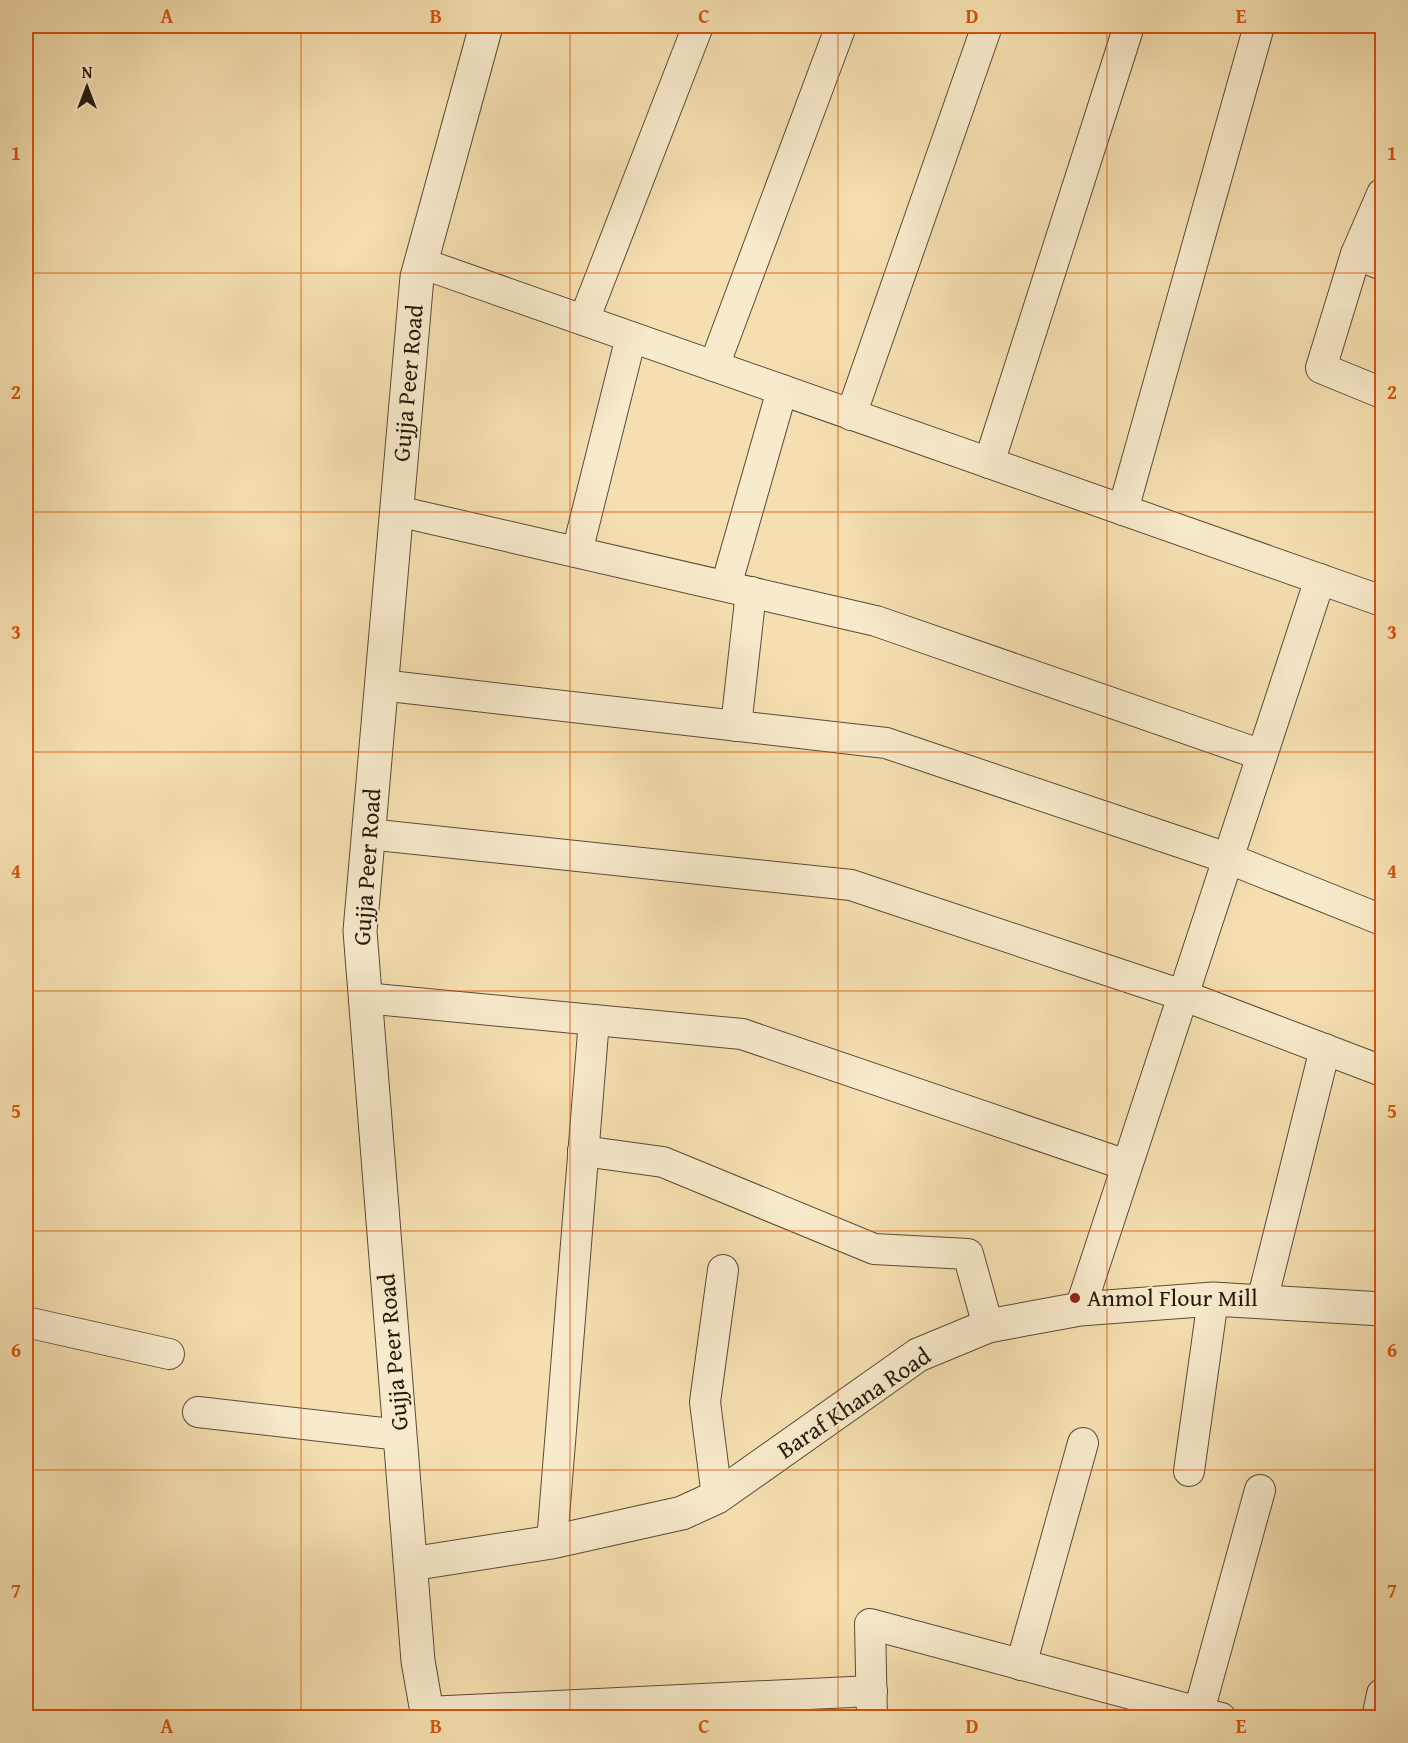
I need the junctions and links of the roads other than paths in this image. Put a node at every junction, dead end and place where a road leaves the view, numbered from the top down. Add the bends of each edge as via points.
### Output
1 (486, 26) edge
2 (698, 26) edge
3 (841, 26) edge
4 (987, 26) edge
5 (1130, 26) edge
6 (1259, 26) edge
7 (1383, 194) edge
8 (1369, 259) edge
9 (421, 263) junction
10 (584, 320) junction
11 (631, 337) junction
12 (714, 366) junction
13 (782, 390) junction
14 (1383, 393) edge
15 (851, 415) junction
16 (989, 463) junction
17 (1123, 510) junction
18 (397, 511) junction
19 (577, 552) junction
20 (1320, 579) junction
21 (738, 589) junction
22 (1383, 602) edge
23 (381, 685) junction
24 (736, 726) junction
25 (1262, 755) junction
26 (368, 834) junction
27 (1227, 858) junction
28 (1383, 920) edge
29 (1182, 995) junction
30 (364, 998) junction
31 (594, 1020) junction
32 (1325, 1049) junction
33 (1383, 1071) edge
34 (583, 1151) junction
35 (1126, 1165) junction
36 (723, 1270) dead end
37 (1213, 1299) junction
38 (1262, 1301) junction
39 (1080, 1309) junction
40 (1383, 1309) edge
41 (26, 1323) edge
42 (988, 1326) junction
43 (169, 1354) dead end
44 (198, 1412) dead end
45 (400, 1436) junction
46 (1083, 1443) dead end
47 (1189, 1471) dead end
48 (1260, 1490) dead end
49 (717, 1497) junction
50 (552, 1542) junction
51 (411, 1564) junction
52 (1021, 1665) junction
53 (1383, 1694) edge
54 (872, 1704) edge
55 (1210, 1714) edge
56 (428, 1715) edge
57 (1377, 1718) edge

1 - 9 street, Gujja Peer Road
2 - 10 street
3 - 12 street
4 - 15 street
5 - 16 street
6 - 17 street
7 - 8 street
8 - 14 street via 1321,368
9 - 10 street
9 - 18 street, Gujja Peer Road
10 - 11 street
11 - 12 street
11 - 19 street
12 - 13 street
13 - 15 street
13 - 21 street
15 - 16 street
16 - 17 street
17 - 20 street
18 - 19 street
18 - 23 street, Gujja Peer Road
19 - 21 street
20 - 22 street
20 - 25 street
21 - 24 street
21 - 25 street via 876,621
23 - 24 street
23 - 26 street, Gujja Peer Road
24 - 27 street via 886,743
25 - 27 street
26 - 29 street via 851,885
26 - 30 street, Gujja Peer Road via 360,931
27 - 28 street
27 - 29 street
29 - 32 street
29 - 35 street
30 - 31 street
30 - 45 street, Gujja Peer Road
31 - 34 street
31 - 35 street via 742,1034
32 - 33 street
32 - 38 street
34 - 42 street via 663,1162 874,1249 968,1254
34 - 50 street
35 - 39 street
36 - 49 street via 705,1402
37 - 38 street, Baraf Khana Road
37 - 39 street, Baraf Khana Road
37 - 47 street
38 - 40 street, Baraf Khana Road
39 - 42 street, Baraf Khana Road
41 - 43 street
42 - 49 street, Baraf Khana Road via 918,1355
44 - 45 street
45 - 51 street, Gujja Peer Road
46 - 52 street
48 - 55 street
49 - 50 street, Baraf Khana Road via 682,1513
50 - 51 street, Baraf Khana Road
51 - 56 street, Gujja Peer Road via 418,1661
52 - 54 street via 870,1624
52 - 55 street
53 - 57 street
54 - 56 street

